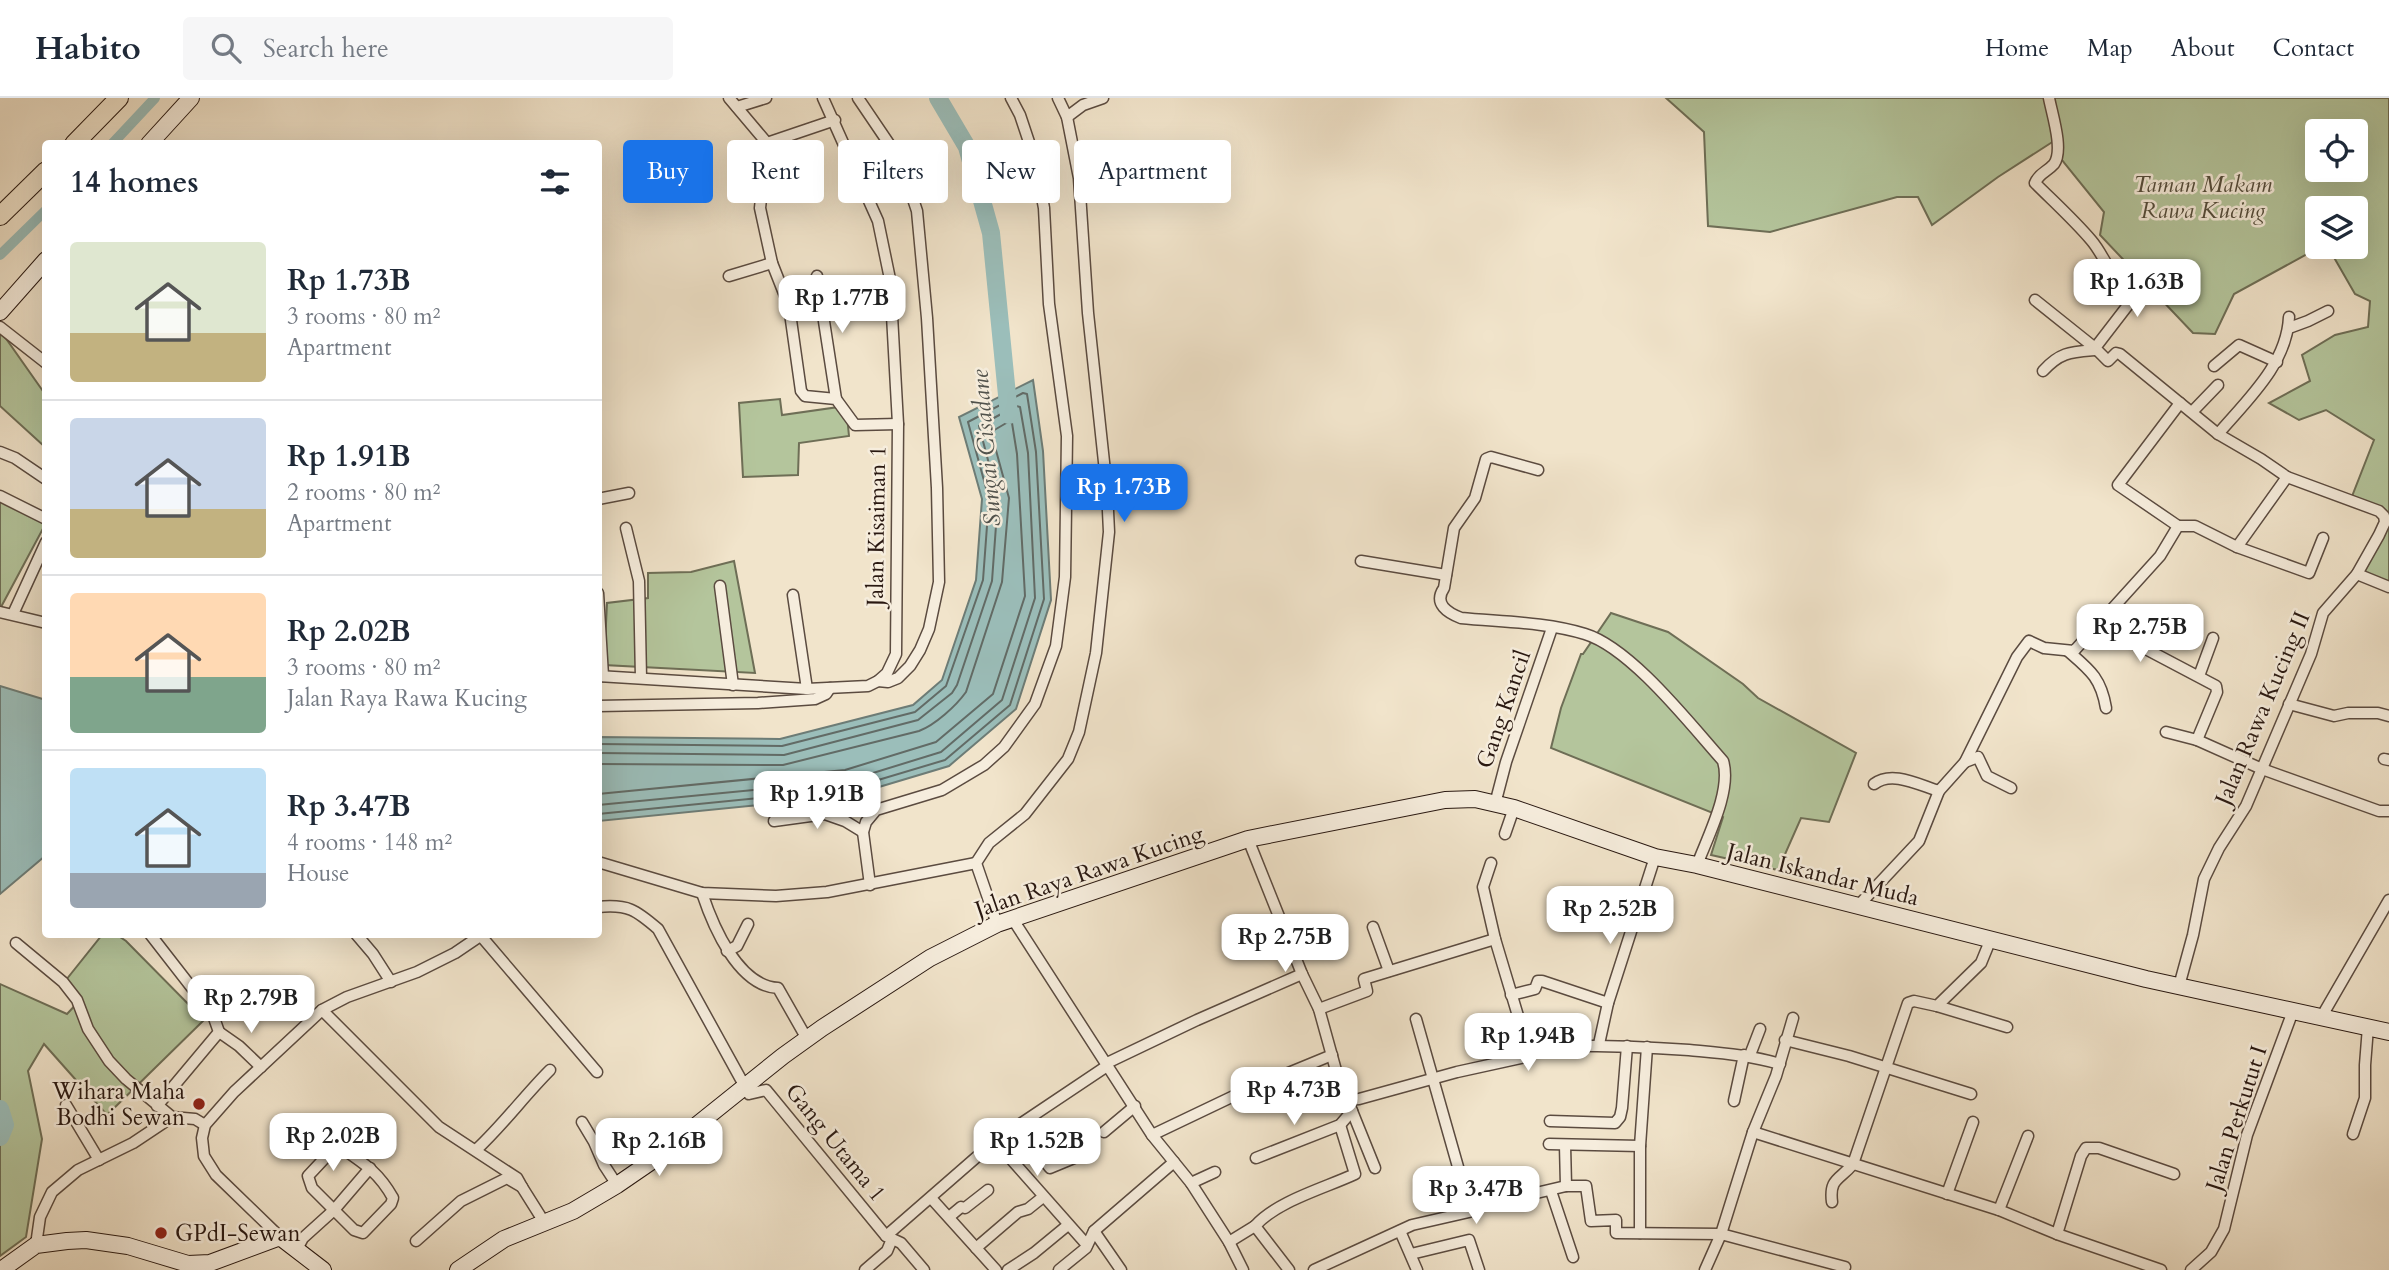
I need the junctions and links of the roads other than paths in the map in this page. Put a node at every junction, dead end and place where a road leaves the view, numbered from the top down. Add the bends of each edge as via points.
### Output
1 (119, 98) edge
2 (191, 98) edge
3 (729, 98) edge
4 (766, 98) edge
5 (823, 98) edge
6 (858, 98) edge
7 (1011, 98) edge
8 (1058, 98) edge
9 (1103, 98) edge
10 (2049, 98) edge
11 (737, 107) junction
12 (1067, 117) junction
13 (835, 120) junction
14 (78, 140) edge
15 (153, 140) edge
16 (764, 140) edge
17 (776, 140) edge
18 (42, 175) edge
19 (761, 203) edge
20 (0, 216) edge
21 (772, 263) junction
22 (42, 265) edge
23 (729, 276) dead end
24 (817, 276) dead end
25 (2035, 300) dead end
26 (2328, 311) dead end
27 (0, 312) edge
28 (0, 327) edge
29 (2095, 349) junction
30 (42, 360) edge
31 (2277, 362) junction
32 (2214, 366) dead end
33 (2043, 371) dead end
34 (2218, 385) dead end
35 (836, 399) junction
36 (2180, 403) junction
37 (2192, 412) junction
38 (898, 424) junction
39 (2218, 434) junction
40 (0, 452) edge
41 (1538, 470) dead end
42 (42, 476) edge
43 (2287, 477) junction
44 (629, 494) dead end
45 (0, 496) edge
46 (602, 498) edge
47 (42, 517) edge
48 (2178, 526) junction
49 (625, 528) dead end
50 (2323, 538) dead end
51 (2237, 547) junction
52 (42, 551) edge
53 (1362, 561) dead end
54 (2357, 574) junction
55 (1446, 575) junction
56 (720, 586) dead end
57 (2389, 587) edge
58 (793, 595) dead end
59 (0, 612) edge
60 (13, 614) junction
61 (42, 622) edge
62 (2098, 626) junction
63 (1552, 628) junction
64 (2213, 638) dead end
65 (2067, 651) junction
66 (602, 676) edge
67 (2199, 676) junction
68 (641, 678) junction
69 (878, 681) junction
70 (733, 685) junction
71 (830, 688) junction
72 (807, 689) junction
73 (2289, 704) junction
74 (602, 706) edge
75 (2105, 708) dead end
76 (2389, 716) edge
77 (2166, 732) dead end
78 (2197, 740) junction
79 (1965, 762) junction
80 (2262, 769) junction
81 (1874, 784) dead end
82 (2011, 789) dead end
83 (1938, 791) junction
84 (1494, 804) junction
85 (1514, 808) junction
86 (2389, 811) edge
87 (774, 821) dead end
88 (863, 832) junction
89 (1505, 834) dead end
90 (1248, 839) junction
91 (1655, 857) junction
92 (602, 863) edge
93 (976, 863) junction
94 (1491, 863) dead end
95 (1697, 865) junction
96 (870, 885) junction
97 (702, 893) junction
98 (2389, 900) edge
99 (602, 906) edge
100 (1858, 906) junction
101 (1004, 921) junction
102 (748, 924) dead end
103 (1373, 927) dead end
104 (155, 938) edge
105 (359, 938) edge
106 (478, 938) edge
107 (485, 938) edge
108 (1495, 939) junction
109 (1990, 941) junction
110 (16, 943) dead end
111 (727, 951) junction
112 (1390, 971) junction
113 (1302, 974) junction
114 (391, 982) junction
115 (2179, 986) junction
116 (1511, 995) junction
117 (1608, 1003) junction
118 (1937, 1006) junction
119 (1319, 1009) junction
120 (322, 1010) junction
121 (2293, 1011) junction
122 (2322, 1016) junction
123 (1793, 1017) dead end
124 (1416, 1019) dead end
125 (2007, 1027) dead end
126 (2368, 1027) junction
127 (1760, 1029) dead end
128 (219, 1032) junction
129 (2389, 1032) edge
130 (807, 1039) junction
131 (1785, 1040) junction
132 (1599, 1044) junction
133 (1527, 1046) junction
134 (1627, 1046) junction
135 (1647, 1047) junction
136 (1332, 1055) junction
137 (1747, 1055) junction
138 (1107, 1064) junction
139 (1780, 1064) junction
140 (261, 1067) junction
141 (1884, 1067) junction
142 (550, 1070) dead end
143 (597, 1072) dead end
144 (1431, 1079) junction
145 (745, 1086) junction
146 (1970, 1094) dead end
147 (1346, 1100) junction
148 (1734, 1101) dead end
149 (66, 1105) dead end
150 (158, 1106) junction
151 (1135, 1106) junction
152 (1352, 1111) junction
153 (172, 1117) junction
154 (1550, 1121) dead end
155 (582, 1122) dead end
156 (1973, 1122) dead end
157 (205, 1125) junction
158 (1016, 1125) junction
159 (1340, 1125) junction
160 (1104, 1132) dead end
161 (1753, 1132) junction
162 (2353, 1134) dead end
163 (1152, 1135) junction
164 (2028, 1136) dead end
165 (995, 1141) junction
166 (1549, 1144) dead end
167 (1565, 1145) junction
168 (1640, 1146) junction
169 (476, 1150) junction
170 (1079, 1156) dead end
171 (1256, 1158) dead end
172 (99, 1160) junction
173 (1174, 1162) junction
174 (1853, 1164) junction
175 (370, 1167) junction
176 (1375, 1168) dead end
177 (1215, 1172) dead end
178 (2174, 1174) dead end
179 (1191, 1183) junction
180 (617, 1185) junction
181 (1566, 1186) junction
182 (522, 1187) junction
183 (988, 1190) dead end
184 (1551, 1191) junction
185 (1947, 1194) junction
186 (1043, 1197) junction
187 (931, 1198) junction
188 (1503, 1201) dead end
189 (1832, 1202) dead end
190 (334, 1210) junction
191 (1999, 1210) junction
192 (949, 1217) junction
193 (544, 1222) junction
194 (1068, 1225) junction
195 (1255, 1226) junction
196 (1094, 1231) junction
197 (1400, 1231) junction
198 (1640, 1233) junction
199 (1721, 1234) junction
200 (2057, 1234) junction
201 (279, 1237) junction
202 (889, 1237) junction
203 (416, 1241) dead end
204 (1229, 1242) junction
205 (36, 1245) junction
206 (1087, 1245) junction
207 (976, 1248) junction
208 (296, 1251) junction
209 (1411, 1254) junction
210 (1573, 1257) dead end
211 (172, 1265) edge
212 (1845, 1267) dead end
213 (1118, 1269) edge
214 (2192, 1269) edge
215 (1, 1270) edge
216 (323, 1270) edge
217 (458, 1270) edge
218 (865, 1270) edge
219 (924, 1270) edge
220 (996, 1270) edge
221 (1008, 1270) edge
222 (1059, 1270) edge
223 (1243, 1270) edge
224 (1289, 1270) edge
225 (1314, 1270) edge
226 (1417, 1270) edge
227 (1479, 1270) edge
228 (1705, 1270) edge
229 (2161, 1270) edge

1 - 14 main road
2 - 15 street
3 - 11 street
4 - 11 street
5 - 13 street, Jalan Kisaiman 1
6 - 69 street via 900,160 917,211 937,488 939,582 929,629 911,666 898,678
7 - 88 street via 1035,160 1044,208 1049,304 1066,436 1065,578 1056,646 1035,704 1004,747 942,790 876,810
8 - 12 street
9 - 12 street
10 - 29 street via 2059,147 2055,163 2035,183 2089,237 2105,265 2134,289 2135,296
11 - 16 street
12 - 93 street via 1079,178 1107,489 1109,532 1096,653 1079,732 1068,759 1025,814 989,843
13 - 17 street
13 - 38 street, Jalan Kisaiman 1 via 878,221 888,267
18 - 20 main road
19 - 21 street
21 - 23 street
21 - 35 street via 789,306 801,391 805,396
22 - 27 street
24 - 35 street
25 - 29 street
26 - 31 street via 2308,321 2289,322
28 - 30 street
29 - 33 street via 2054,358
29 - 36 street via 2108,361 2120,354
31 - 32 street via 2239,345
31 - 39 street
34 - 37 street
35 - 38 street via 855,425
36 - 37 street
36 - 48 street via 2118,485
37 - 39 street
38 - 69 street, Jalan Kisaiman 1 via 896,654
39 - 43 street
40 - 42 street
41 - 55 street via 1486,459 1475,498 1454,528
43 - 51 street
43 - 54 street, Jalan Rawa Kucing II via 2384,516
44 - 46 street
45 - 47 street
48 - 51 street via 2195,526
48 - 62 street via 2160,556
49 - 68 street via 639,581
50 - 51 street via 2309,573
52 - 60 street
53 - 55 street
54 - 57 street
54 - 73 street, Jalan Rawa Kucing II via 2323,613
55 - 63 street via 1441,603 1447,613
56 - 70 street
58 - 72 street
59 - 60 street
60 - 61 street
62 - 65 street via 2074,651
62 - 67 street
63 - 84 street, Gang Kancil
63 - 95 street via 1587,634 1629,660 1723,761 1721,799
64 - 67 street
65 - 75 street via 2097,680
65 - 79 street via 2029,641
66 - 68 street
67 - 78 street via 2218,688
68 - 70 street
69 - 71 street via 868,686
70 - 72 street
71 - 72 street
71 - 74 street via 815,699
73 - 76 street via 2334,716
73 - 80 street, Jalan Rawa Kucing II
77 - 78 street
78 - 80 street
79 - 82 street via 1978,757 1987,776
79 - 83 street
80 - 86 street
80 - 115 street, Jalan Rawa Kucing II via 2204,879
81 - 83 street via 1885,777 1895,778
83 - 100 street via 1919,841
84 - 85 street, Jalan Iskandar Muda
84 - 90 street, Jalan Iskandar Muda via 1445,800
85 - 89 street
85 - 91 street, Jalan Iskandar Muda
87 - 88 street via 825,814
88 - 96 street
90 - 101 street, Jalan Raya Rawa Kucing
90 - 113 street
91 - 95 street, Jalan Iskandar Muda
91 - 117 street
92 - 97 street
93 - 96 street
93 - 101 street
94 - 108 street via 1483,887
95 - 100 street, Jalan Iskandar Muda
96 - 97 street via 776,896
97 - 111 street
98 - 122 street
99 - 145 street via 638,911 658,929
100 - 109 street, Jalan Iskandar Muda
101 - 130 street, Jalan Raya Rawa Kucing via 930,958
101 - 138 street
102 - 111 street via 737,946
103 - 112 street
104 - 128 street via 213,1015
105 - 114 street
106 - 114 street
107 - 143 street
108 - 112 street
108 - 116 street
109 - 115 street, Jalan Iskandar Muda
109 - 118 street via 1981,962
110 - 150 street via 63,982 108,1061
111 - 130 street via 749,975 766,987 778,988
112 - 119 street via 1364,979 1367,991
113 - 119 street
113 - 138 street
114 - 120 street
115 - 121 street, Jalan Iskandar Muda
116 - 117 street via 1535,989 1542,981
116 - 133 street
117 - 132 street
118 - 125 street
118 - 141 street via 1908,1003
119 - 136 street
120 - 140 street
120 - 169 street via 439,1127
121 - 122 street, Jalan Iskandar Muda
121 - 214 street, Jalan Perkutut I via 2247,1135 2224,1229 2218,1244
122 - 126 street, Jalan Iskandar Muda
123 - 131 street
124 - 144 street
126 - 129 street, Jalan Iskandar Muda
126 - 162 street via 2365,1098
127 - 137 street
128 - 140 street
128 - 150 street
130 - 145 street, Jalan Raya Rawa Kucing
131 - 139 street
131 - 141 street
132 - 133 street
132 - 134 street
133 - 144 street via 1530,1056
134 - 135 street
134 - 154 street via 1622,1108 1615,1123
135 - 137 street
135 - 168 street
136 - 147 street
136 - 163 street
137 - 139 street
137 - 148 street
138 - 151 street
138 - 158 street
139 - 161 street
140 - 157 street
141 - 146 street
141 - 174 street
142 - 169 street
144 - 147 street
144 - 197 street via 1474,1208
145 - 180 street, Jalan Raya Rawa Kucing
145 - 202 street, Gang Utama 1 via 749,1094 766,1090
147 - 152 street
149 - 172 street
150 - 153 street
151 - 160 street
151 - 163 street
152 - 159 street
152 - 176 street
153 - 157 street
153 - 172 street
155 - 180 street
156 - 185 street
157 - 201 street via 204,1156 216,1175
158 - 165 street
158 - 170 street via 1050,1168
159 - 171 street
159 - 195 street via 1355,1174 1286,1205
161 - 174 street
161 - 199 street
163 - 173 street
164 - 191 street
165 - 186 street
165 - 187 street
166 - 167 street
167 - 168 street
167 - 181 street
168 - 198 street
169 - 182 street via 517,1178
172 - 205 street via 78,1170 52,1192 40,1217
173 - 179 street
173 - 196 street
174 - 185 street
174 - 189 street via 1831,1187
175 - 190 street
175 - 190 street via 383,1179 393,1198 391,1204 363,1233
175 - 190 street via 337,1145 308,1176 312,1188
177 - 179 street
178 - 200 street via 2086,1148
179 - 204 street
180 - 193 street, Jalan Raya Rawa Kucing
181 - 184 street
181 - 198 street via 1586,1186 1591,1221 1616,1220 1616,1233
182 - 193 street
182 - 203 street via 512,1180 500,1180 461,1200
183 - 192 street
184 - 188 street
184 - 210 street
185 - 191 street
186 - 194 street
186 - 207 street
187 - 192 street
187 - 202 street
190 - 208 street via 303,1238
191 - 200 street
192 - 207 street
193 - 217 street, Jalan Raya Rawa Kucing via 504,1239
194 - 206 street
194 - 221 street
195 - 204 street
195 - 224 street
196 - 206 street
196 - 213 street
197 - 209 street
197 - 225 street
198 - 199 street
199 - 212 street
199 - 228 street
200 - 229 street
201 - 208 street
201 - 211 street via 210,1263
202 - 218 street via 887,1251
202 - 219 street via 901,1243
204 - 223 street
205 - 211 street via 86,1240 128,1246
205 - 215 street
206 - 222 street
207 - 220 street
208 - 216 street
209 - 226 street
209 - 227 street via 1469,1240

